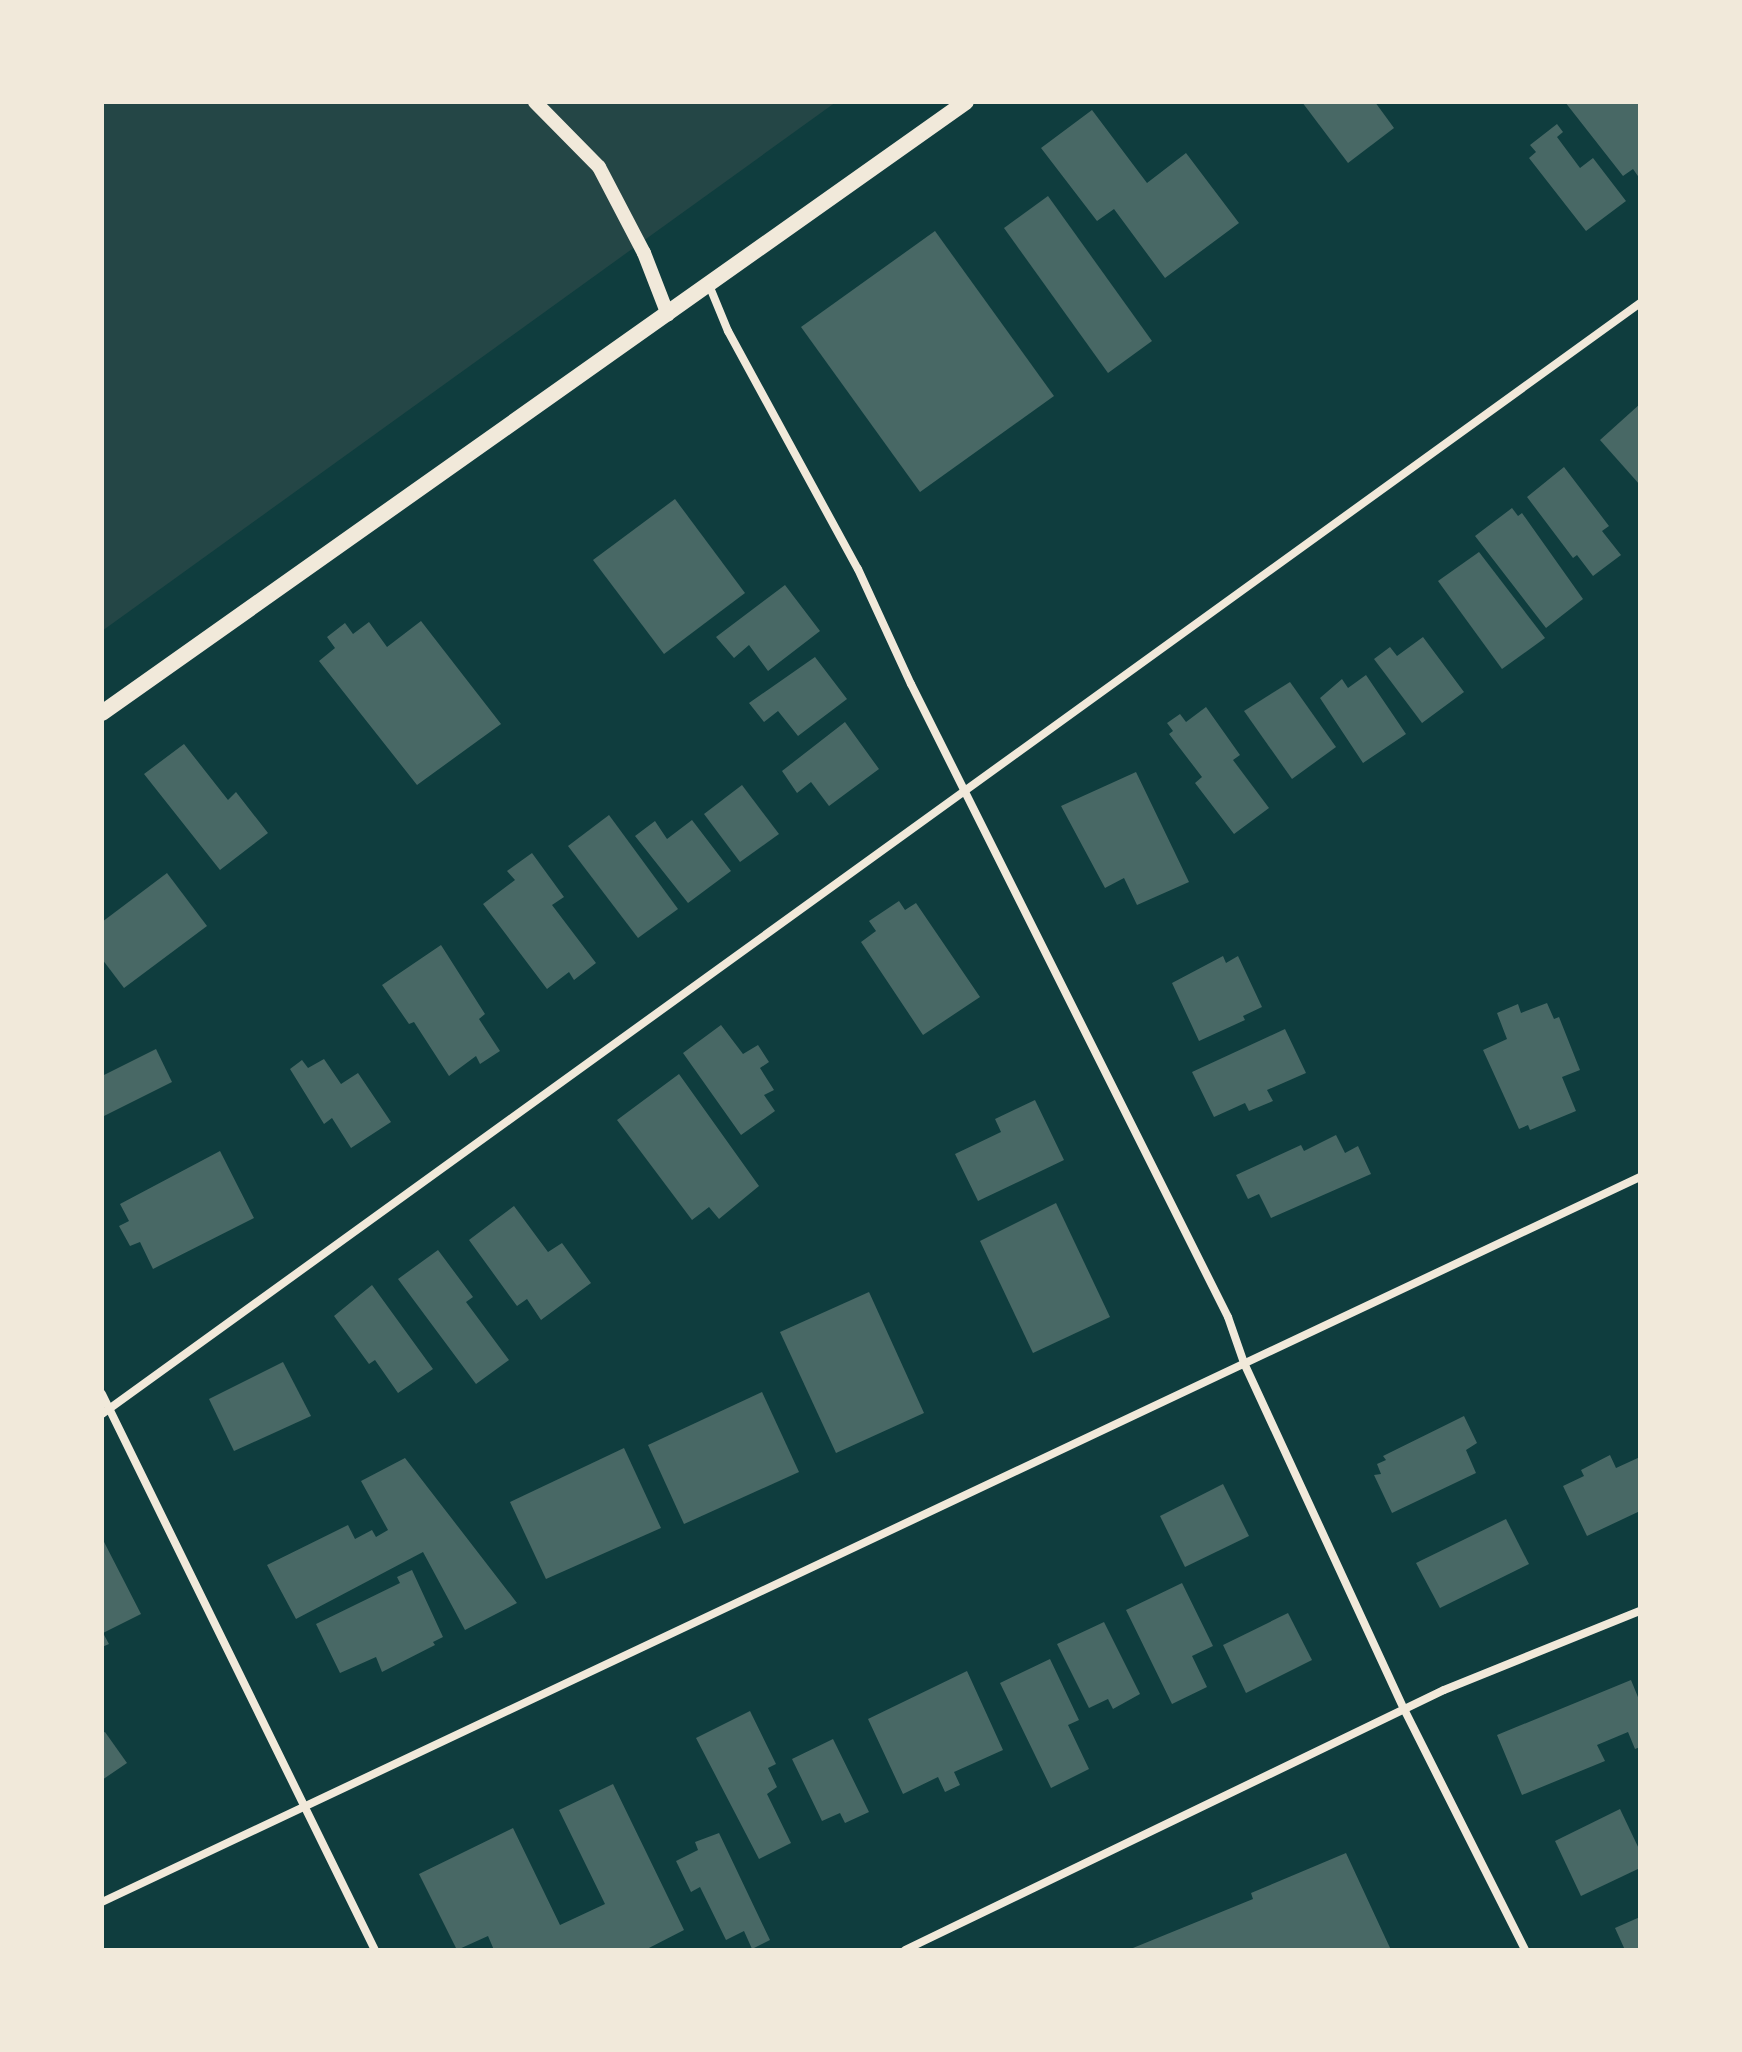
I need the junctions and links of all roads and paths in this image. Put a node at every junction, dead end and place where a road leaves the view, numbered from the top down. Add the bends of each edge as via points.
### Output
1 (535, 102) edge
2 (966, 102) edge
3 (709, 285) junction
4 (1640, 303) edge
5 (668, 315) junction
6 (102, 713) edge
7 (965, 790) junction
8 (1640, 1177) edge
9 (1244, 1363) junction
10 (102, 1394) edge
11 (106, 1411) edge
12 (1640, 1611) edge
13 (1404, 1709) junction
14 (304, 1807) junction
15 (102, 1902) edge
16 (375, 1950) edge
17 (905, 1950) edge
18 (1525, 1950) edge

1 - 5 street via 599,167 644,253
2 - 3 main road
3 - 5 main road
3 - 7 street via 728,331 858,569
4 - 7 street
5 - 6 main road
7 - 9 street via 1228,1317
7 - 11 street
8 - 9 street
9 - 13 street
9 - 14 street
10 - 11 street
11 - 14 street
12 - 13 street
13 - 17 street
13 - 18 street
14 - 15 street
14 - 16 street

